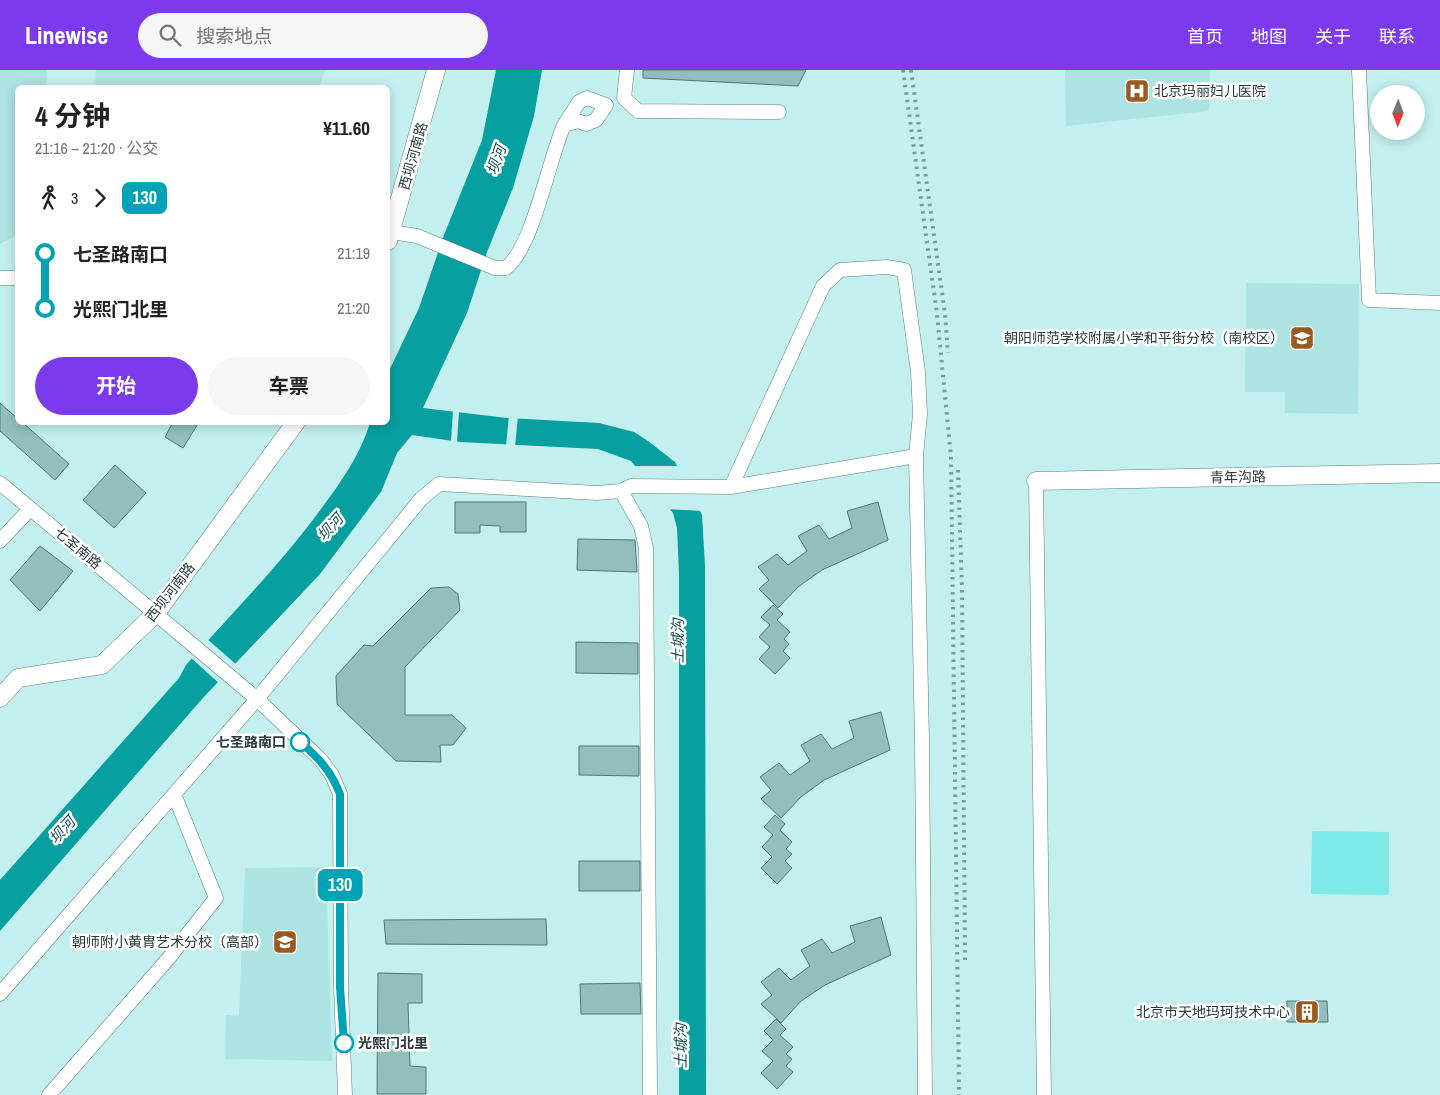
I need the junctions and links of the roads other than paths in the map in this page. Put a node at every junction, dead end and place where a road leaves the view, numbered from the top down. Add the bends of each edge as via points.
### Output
1 (436, 70) edge
2 (627, 70) edge
3 (1359, 70) edge
4 (624, 98) junction
5 (606, 106) junction
6 (779, 112) dead end
7 (564, 125) junction
8 (390, 232) edge
9 (390, 236) edge
10 (0, 278) edge
11 (15, 278) edge
12 (1440, 303) edge
13 (294, 425) edge
14 (916, 456) junction
15 (1440, 474) edge
16 (1036, 481) joint
17 (0, 483) edge
18 (731, 487) junction
19 (626, 488) junction
20 (30, 509) junction
21 (0, 541) edge
22 (156, 613) junction
23 (252, 695) junction
24 (0, 698) edge
25 (174, 794) junction
26 (0, 994) edge
27 (49, 1095) edge
28 (344, 1095) edge
29 (650, 1095) edge
30 (925, 1095) edge
31 (1044, 1095) edge

1 - 8 street, 西坝河南路
2 - 4 street
3 - 12 street via 1369,300
4 - 5 street
4 - 6 street via 638,111
5 - 7 street via 596,120
5 - 7 street via 587,98 579,102
7 - 9 street via 518,255 506,268 495,268 417,236
10 - 11 street
13 - 22 street, 西坝河南路
14 - 18 street
14 - 18 street via 920,414 918,372 904,270 887,267 840,270 823,286
14 - 30 street
15 - 16 street, 青年沟路
16 - 31 street
17 - 20 street, 七圣南路
18 - 19 street
19 - 23 street via 597,493 439,484 421,499
19 - 29 street via 646,548
20 - 21 street
20 - 22 street, 七圣南路
22 - 23 street, 七圣南路
22 - 24 street, 西坝河南路 via 102,665 18,678
23 - 25 street
23 - 28 street, 七圣南路 via 320,759 340,794 340,987
25 - 26 street
25 - 27 street via 216,898 168,959

